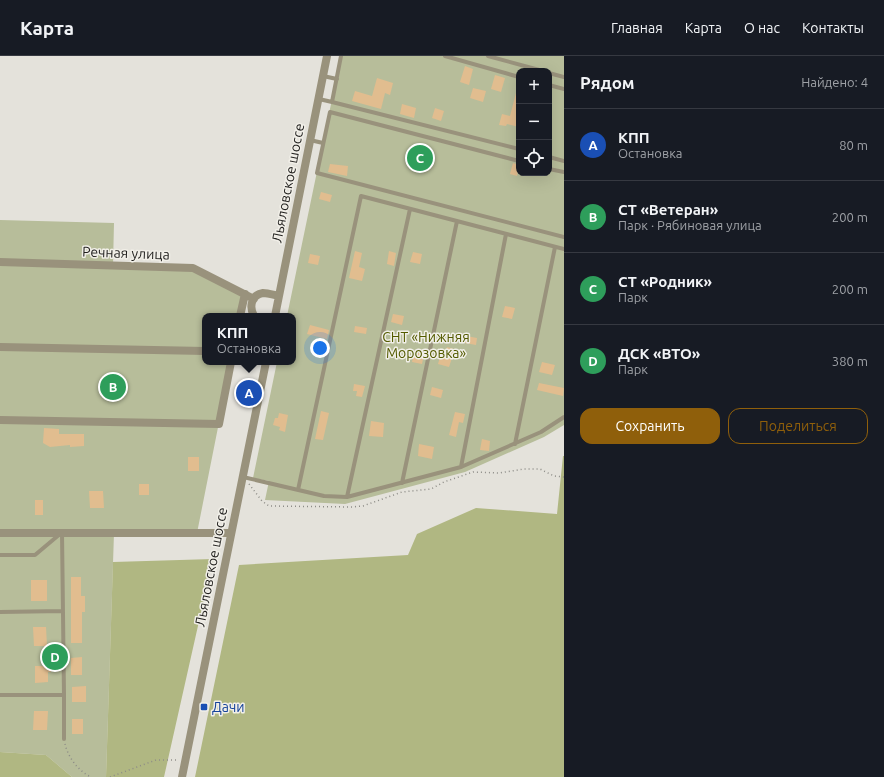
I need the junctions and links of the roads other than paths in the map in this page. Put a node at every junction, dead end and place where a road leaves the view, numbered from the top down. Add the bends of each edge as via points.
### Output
1 (327, 56) edge
2 (342, 56) edge
3 (445, 56) edge
4 (488, 56) edge
5 (532, 68) edge
6 (552, 74) edge
7 (323, 76) junction
8 (516, 76) edge
9 (564, 77) edge
10 (337, 79) junction
11 (552, 86) edge
12 (564, 89) edge
13 (319, 98) junction
14 (332, 102) junction
15 (310, 140) junction
16 (323, 143) junction
17 (516, 148) edge
18 (552, 158) edge
19 (516, 160) edge
20 (564, 161) edge
21 (552, 169) edge
22 (564, 172) edge
23 (410, 209) junction
24 (457, 221) junction
25 (506, 234) junction
26 (564, 237) edge
27 (555, 247) junction
28 (564, 249) edge
29 (0, 262) edge
30 (245, 294) junction
31 (279, 296) junction
32 (254, 299) junction
33 (241, 313) edge
34 (253, 313) edge
35 (276, 313) edge
36 (0, 347) edge
37 (202, 350) edge
38 (230, 365) edge
39 (265, 365) edge
40 (564, 417) edge
41 (0, 420) edge
42 (515, 444) junction
43 (461, 467) junction
44 (242, 477) junction
45 (402, 483) junction
46 (298, 490) junction
47 (347, 497) junction
48 (0, 533) edge
49 (62, 533) junction
50 (231, 533) junction
51 (0, 555) edge
52 (63, 611) junction
53 (0, 612) edge
54 (0, 695) edge
55 (64, 695) junction
56 (64, 739) road end
57 (182, 777) edge

1 - 7 street, Льяловское шоссе
2 - 10 lane
3 - 8 lane
4 - 5 lane
6 - 9 lane
7 - 10 lane
7 - 13 street, Льяловское шоссе
10 - 14 lane
11 - 12 lane
13 - 14 lane
13 - 15 street, Льяловское шоссе
14 - 17 lane
15 - 16 lane
15 - 31 street, Льяловское шоссе
16 - 19 lane via 330,112
16 - 26 lane via 317,173
18 - 20 lane
21 - 22 lane
23 - 24 lane
23 - 46 lane via 361,196
23 - 47 lane
24 - 25 lane
24 - 45 lane
25 - 27 lane
25 - 43 lane
27 - 28 lane
27 - 42 lane
29 - 30 street, Речная улица via 193,268
30 - 32 street, Речная улица
30 - 33 street
31 - 32 street via 264,293
31 - 35 street, Льяловское шоссе
32 - 34 street via 251,305
36 - 37 street
38 - 41 street via 219,424
39 - 44 street, Льяловское шоссе
40 - 42 lane via 541,432
42 - 43 lane
43 - 45 lane
44 - 46 lane
44 - 50 street, Льяловское шоссе
45 - 47 lane
46 - 47 lane via 324,496
48 - 49 street
49 - 50 street
49 - 51 lane via 35,555
49 - 52 lane
50 - 57 street, Льяловское шоссе
52 - 53 lane
52 - 55 lane
54 - 55 lane
55 - 56 lane

